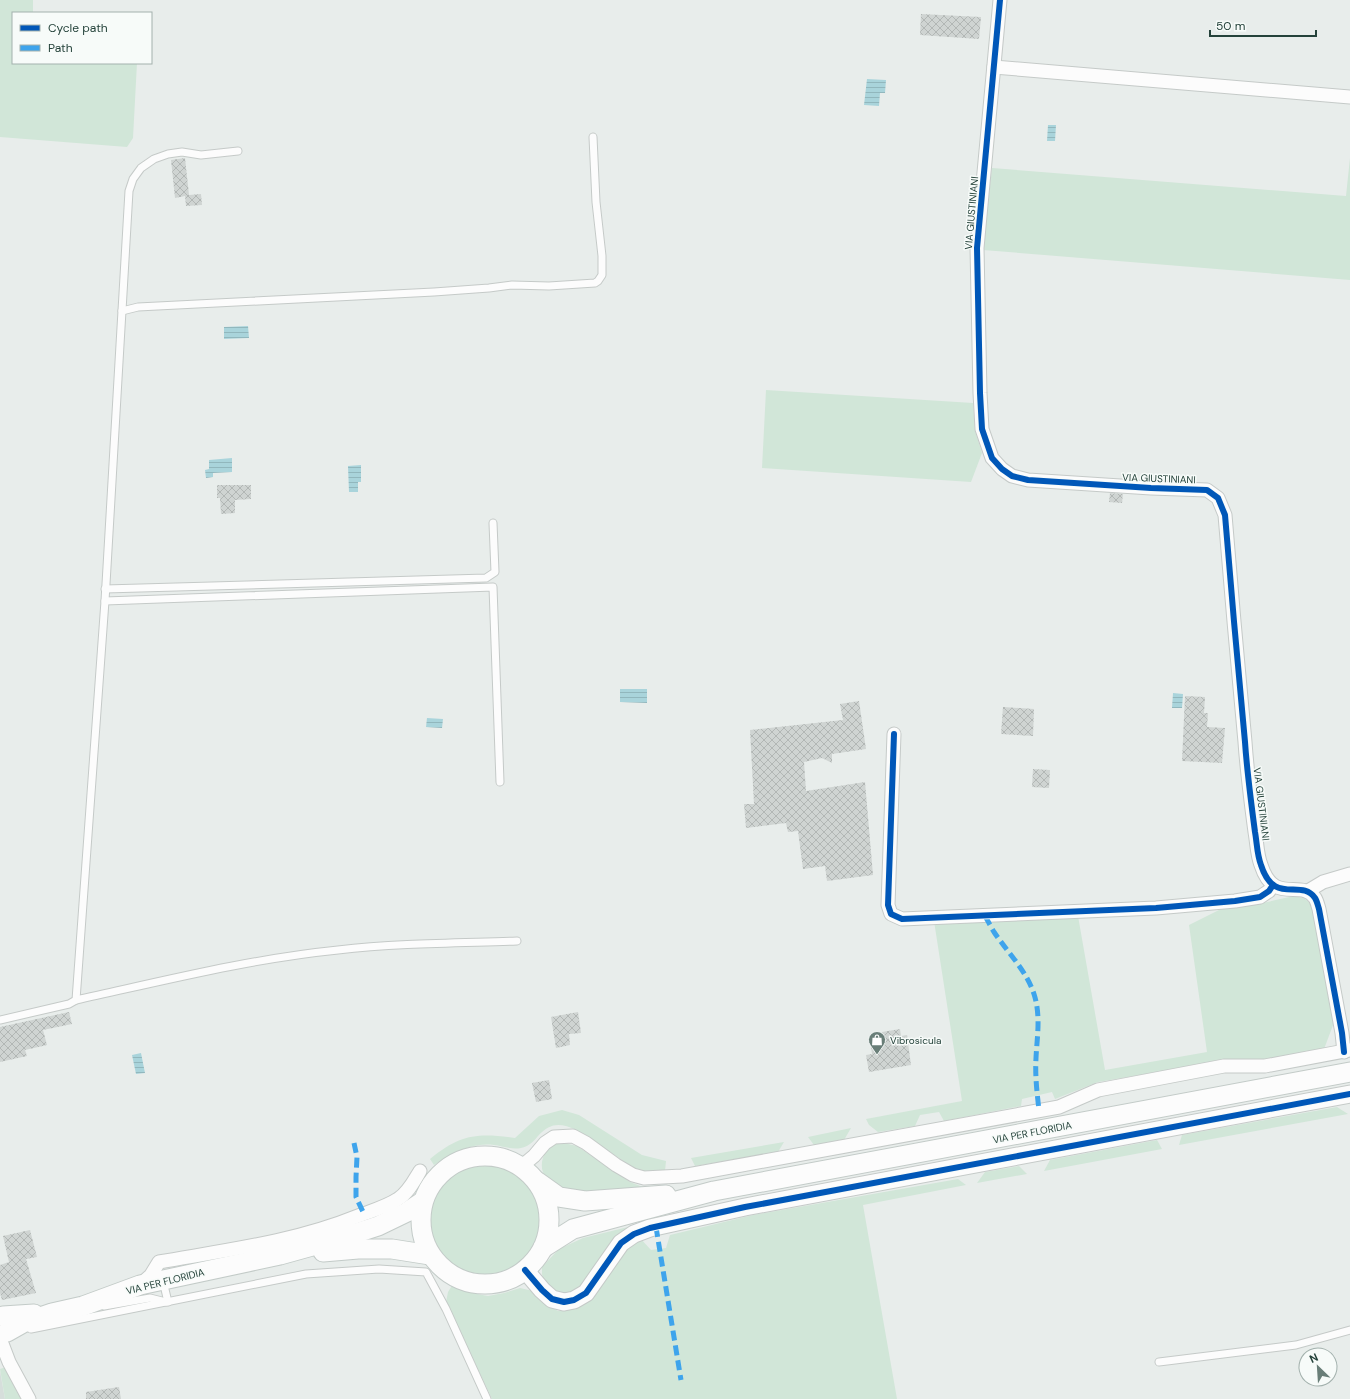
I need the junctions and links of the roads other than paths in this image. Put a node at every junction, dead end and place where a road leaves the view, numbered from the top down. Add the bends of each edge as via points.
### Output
1 (1000, 0) edge
2 (994, 67) junction
3 (1350, 97) edge
4 (593, 137) dead end
5 (238, 151) dead end
6 (122, 311) junction
7 (494, 523) dead end
8 (105, 589) junction
9 (105, 601) junction
10 (894, 734) dead end
11 (500, 782) dead end
12 (1350, 874) edge
13 (1273, 885) junction
14 (1308, 891) junction
15 (517, 941) dead end
16 (76, 1000) junction
17 (0, 1020) edge
18 (1347, 1051) edge
19 (1350, 1072) edge
20 (1350, 1094) edge
21 (522, 1166) junction
22 (420, 1171) dead end
23 (537, 1181) junction
24 (714, 1192) junction
25 (422, 1202) junction
26 (543, 1248) junction
27 (280, 1255) junction
28 (430, 1255) junction
29 (525, 1270) junction
30 (163, 1280) junction
31 (140, 1285) junction
32 (168, 1302) junction
33 (83, 1306) junction
34 (5, 1327) edge
35 (1350, 1330) edge
36 (1159, 1362) dead end
37 (30, 1399) edge
38 (487, 1399) edge

1 - 2 street, VIA GIUSTINIANI
2 - 3 street
2 - 13 street, VIA GIUSTINIANI via 977,248 980,393 982,429 987,444 992,458 1002,469 1012,476 1028,480 1206,490 1218,498 1225,516 1252,811 1260,864
4 - 6 lane via 602,256 602,275 594,283 512,285 434,292 138,307
5 - 6 lane via 201,155 182,152 168,154 141,168 132,179 129,191
6 - 8 lane
7 - 8 lane via 495,572 486,578
8 - 9 lane
9 - 11 lane via 493,588
9 - 16 lane
10 - 13 street via 888,905 891,914 902,919 1156,908 1235,901 1260,897
12 - 14 street via 1323,882
13 - 14 street via 1283,890
14 - 18 street via 1315,898 1319,909
15 - 16 lane via 428,944 324,952 256,961
16 - 17 lane via 69,1004
18 - 21 street via 1265,1066 1224,1066 1098,1090 1059,1106 682,1176 644,1178 633,1175 574,1136 554,1137
19 - 24 main road, VIA PER FLORIDIA
20 - 29 street via 745,1207 650,1228 634,1234 621,1243 586,1293 574,1300 564,1302 552,1299
21 - 23 main road
21 - 25 main road via 503,1158 483,1155 463,1159 445,1169 431,1184
22 - 31 street via 399,1199 384,1206 312,1233 159,1262 151,1275
23 - 24 main road via 559,1197 585,1201
23 - 26 main road via 545,1197 549,1214
24 - 26 main road via 573,1230
25 - 27 main road via 378,1226
25 - 28 main road via 420,1229
26 - 29 main road
27 - 28 main road via 358,1249 392,1249
27 - 30 main road, VIA PER FLORIDIA
28 - 29 main road via 444,1271 464,1281 485,1284 507,1280
30 - 31 main road, VIA PER FLORIDIA
30 - 32 lane
31 - 33 main road, VIA PER FLORIDIA
32 - 33 lane via 150,1298 110,1306
32 - 34 lane via 25,1330
32 - 38 lane via 306,1274 379,1269 426,1272 446,1309
33 - 34 main road, VIA PER FLORIDIA
34 - 37 street via 10,1362
35 - 36 lane via 1296,1345

